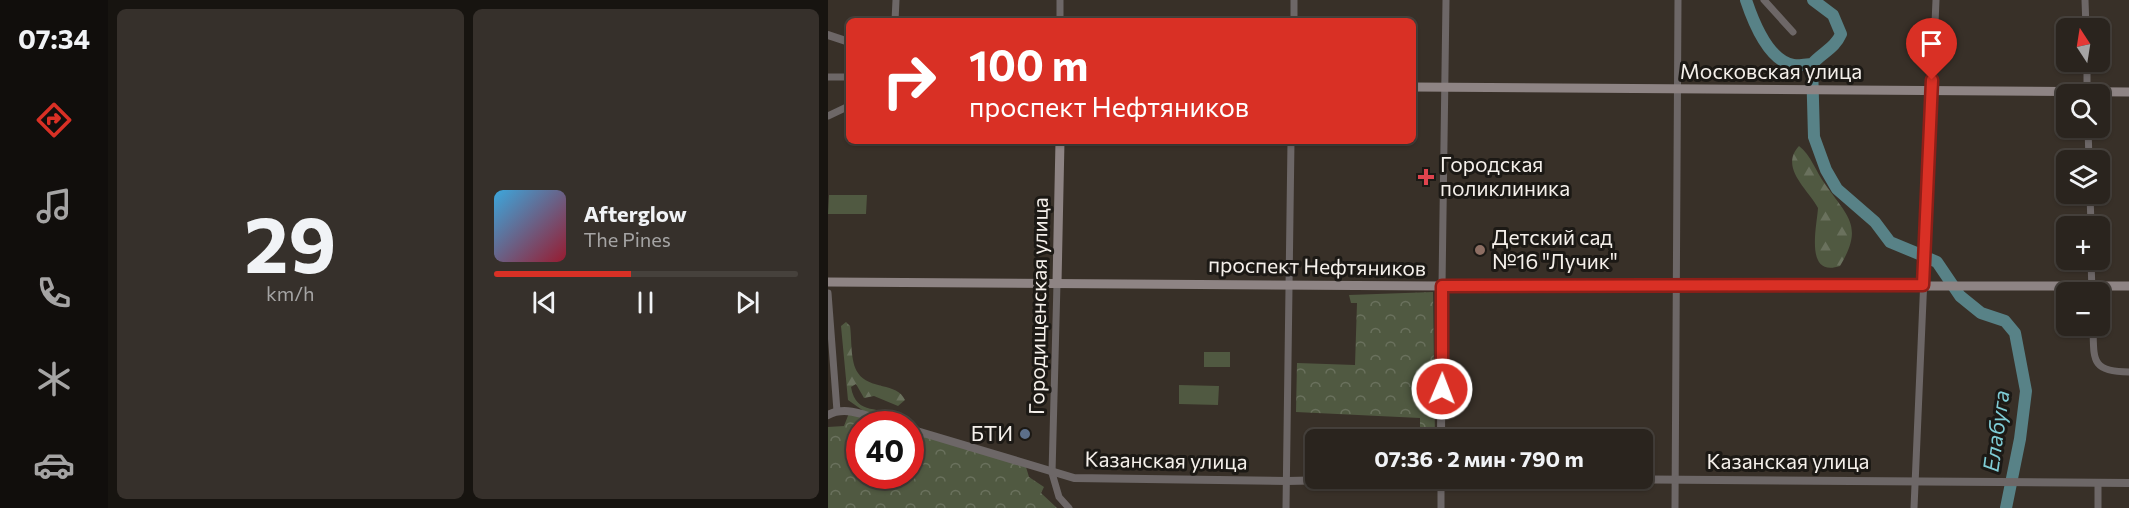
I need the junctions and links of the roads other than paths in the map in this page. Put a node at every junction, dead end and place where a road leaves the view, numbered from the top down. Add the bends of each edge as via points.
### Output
1 (896, 0) edge
2 (1059, 0) edge
3 (1294, 0) edge
4 (1446, 0) edge
5 (1678, 0) edge
6 (1764, 0) edge
7 (1936, 0) edge
8 (2085, 0) edge
9 (895, 18) edge
10 (1060, 18) edge
11 (1294, 18) edge
12 (2086, 18) edge
13 (1793, 32) dead end
14 (828, 35) edge
15 (846, 41) edge
16 (828, 77) edge
17 (846, 77) edge
18 (1416, 87) edge
19 (1444, 87) junction
20 (1679, 90) junction
21 (1932, 91) junction
22 (2110, 92) edge
23 (2129, 92) edge
24 (2056, 93) edge
25 (846, 107) edge
26 (828, 116) edge
27 (1060, 144) edge
28 (1291, 144) edge
29 (828, 282) edge
30 (1057, 283) junction
31 (1289, 284) junction
32 (1677, 285) junction
33 (1923, 285) junction
34 (1442, 286) junction
35 (2129, 286) edge
36 (2056, 288) edge
37 (2110, 288) edge
38 (828, 293) edge
39 (2093, 336) edge
40 (2129, 372) edge
41 (837, 411) junction
42 (852, 411) edge
43 (828, 415) edge
44 (1441, 429) edge
45 (924, 433) edge
46 (1052, 473) junction
47 (1653, 480) edge
48 (1676, 480) junction
49 (1915, 480) junction
50 (1287, 481) junction
51 (1305, 481) edge
52 (2098, 483) junction
53 (2129, 483) edge
54 (1441, 489) edge
55 (1069, 508) edge
56 (1286, 508) edge
57 (1441, 508) edge
58 (1676, 508) edge
59 (1914, 508) edge
60 (2098, 508) edge

1 - 9 street
2 - 10 street
3 - 11 street
4 - 19 street
5 - 20 street
6 - 13 street
7 - 21 street
8 - 12 street
14 - 15 street
16 - 17 street
18 - 19 main road, Московская улица
19 - 20 main road, Московская улица
19 - 34 street
20 - 21 main road, Московская улица
20 - 32 street
21 - 24 main road, Московская улица
21 - 33 street
22 - 23 main road, Московская улица
25 - 26 street
27 - 30 main road, Городищенская улица
28 - 31 street
29 - 30 main road, проспект Нефтяников
30 - 31 main road, проспект Нефтяников
30 - 46 street, Городищенская улица
31 - 34 main road, проспект Нефтяников
31 - 50 street
32 - 33 main road, проспект Нефтяников
32 - 34 main road, проспект Нефтяников
32 - 48 street
33 - 36 main road, проспект Нефтяников
33 - 49 street
34 - 44 street
35 - 37 main road, проспект Нефтяников
38 - 41 street
39 - 40 street via 2097,364 2105,370
41 - 42 street
41 - 43 street
45 - 46 street, Казанская улица
46 - 50 street, Казанская улица via 1074,478
46 - 55 street via 1059,497
47 - 48 street, Казанская улица
48 - 49 street, Казанская улица
48 - 58 street
49 - 52 street, Казанская улица
49 - 59 street
50 - 51 street, Казанская улица
50 - 56 street
52 - 53 street, Казанская улица
52 - 60 street
54 - 57 street

